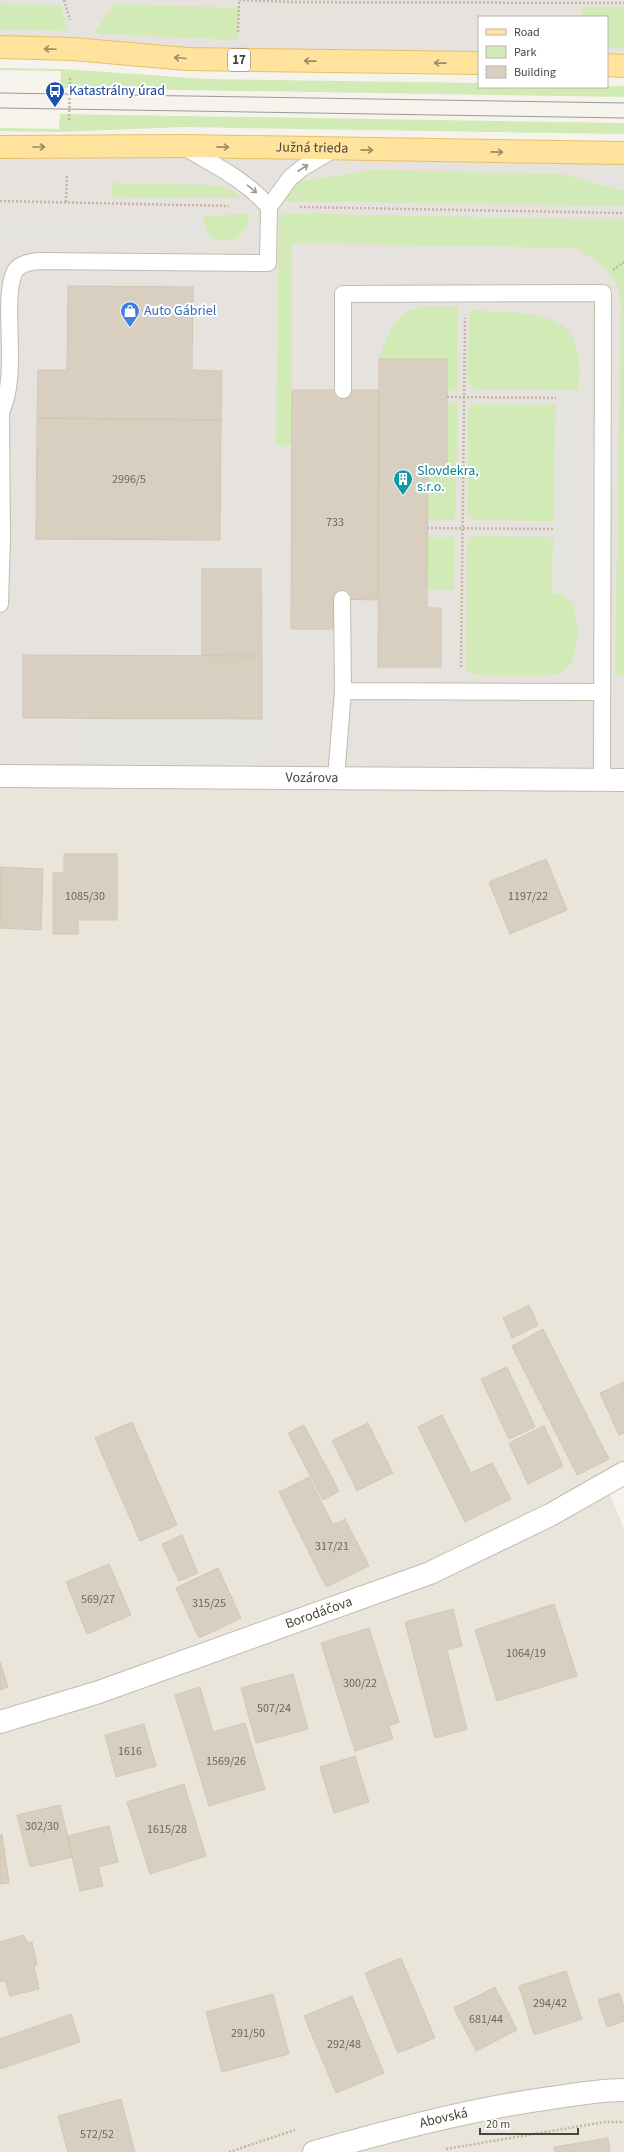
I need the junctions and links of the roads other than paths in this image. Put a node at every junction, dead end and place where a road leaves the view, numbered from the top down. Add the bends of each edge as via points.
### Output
1 (0, 47) edge
2 (478, 64) edge
3 (608, 66) edge
4 (624, 66) edge
5 (184, 146) junction
6 (0, 147) edge
7 (334, 150) junction
8 (624, 153) edge
9 (269, 207) junction
10 (343, 390) dead end
11 (1, 413) edge
12 (342, 599) dead end
13 (0, 604) edge
14 (343, 692) junction
15 (602, 692) junction
16 (0, 776) edge
17 (336, 778) junction
18 (602, 780) junction
19 (624, 780) edge
20 (624, 1473) edge
21 (0, 1722) edge
22 (624, 2090) edge
23 (314, 2152) edge

2 -> 1 main road, 17 via 187,59 73,49
3 - 4 main road
6 -> 5 main road, Južná trieda
5 -> 7 main road, Južná trieda
5 -> 9 lane via 243,182
7 -> 8 main road, Južná trieda
9 -> 7 lane via 290,178
9 - 11 lane via 268,264 40,261 25,263 16,270 7,293 9,376
10 - 15 lane via 343,294 603,294
11 - 13 lane
12 - 14 lane
14 - 15 lane
14 - 17 lane
15 - 18 lane
16 - 17 street, Vozárova
17 - 18 street, Vozárova
18 - 19 street, Vozárova
20 - 21 street, Borodáčova via 550,1514 430,1573 99,1692
22 - 23 street, Abovská via 606,2090 508,2104 432,2119

